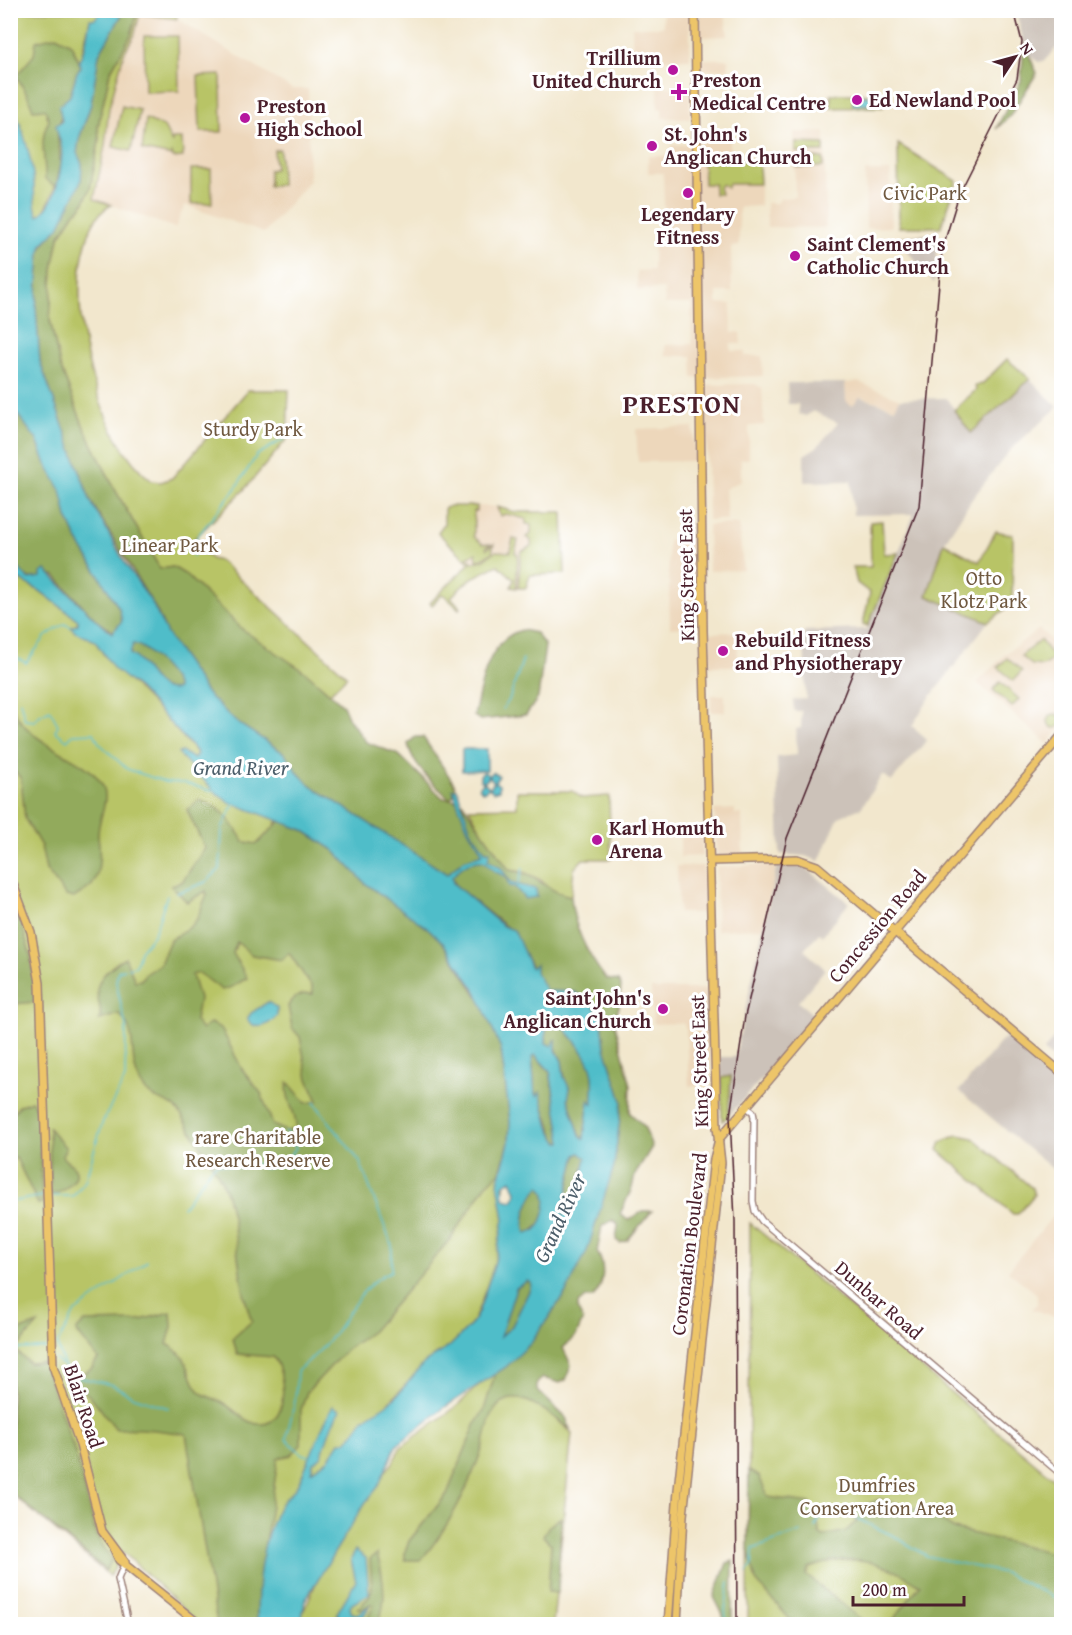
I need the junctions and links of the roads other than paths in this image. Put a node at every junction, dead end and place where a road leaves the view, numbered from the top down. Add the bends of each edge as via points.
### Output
1 (695, 10) edge
2 (1062, 735) edge
3 (709, 861) junction
4 (10, 876) edge
5 (894, 931) junction
6 (1062, 1073) edge
7 (746, 1106) junction
8 (719, 1139) junction
9 (688, 1434) junction
10 (1062, 1475) edge
11 (125, 1562) junction
12 (128, 1624) edge
13 (199, 1624) edge
14 (668, 1624) edge
15 (677, 1624) edge

1 - 3 main road, King Street East
2 - 5 main road, Concession Road
3 - 5 main road via 781,858 810,862
3 - 8 main road, King Street East
4 - 11 main road, Blair Road via 31,932 40,983 52,1366 80,1445 102,1531 119,1560
5 - 6 main road
5 - 7 main road, Concession Road
7 - 8 main road, Concession Road
7 - 10 street, Dunbar Road via 753,1112 753,1201 762,1221
8 - 9 main road, Coronation Boulevard
9 - 14 main road, Coronation Boulevard
9 - 15 main road, Coronation Boulevard
11 - 12 street via 118,1579
11 - 13 main road, Blair Road

